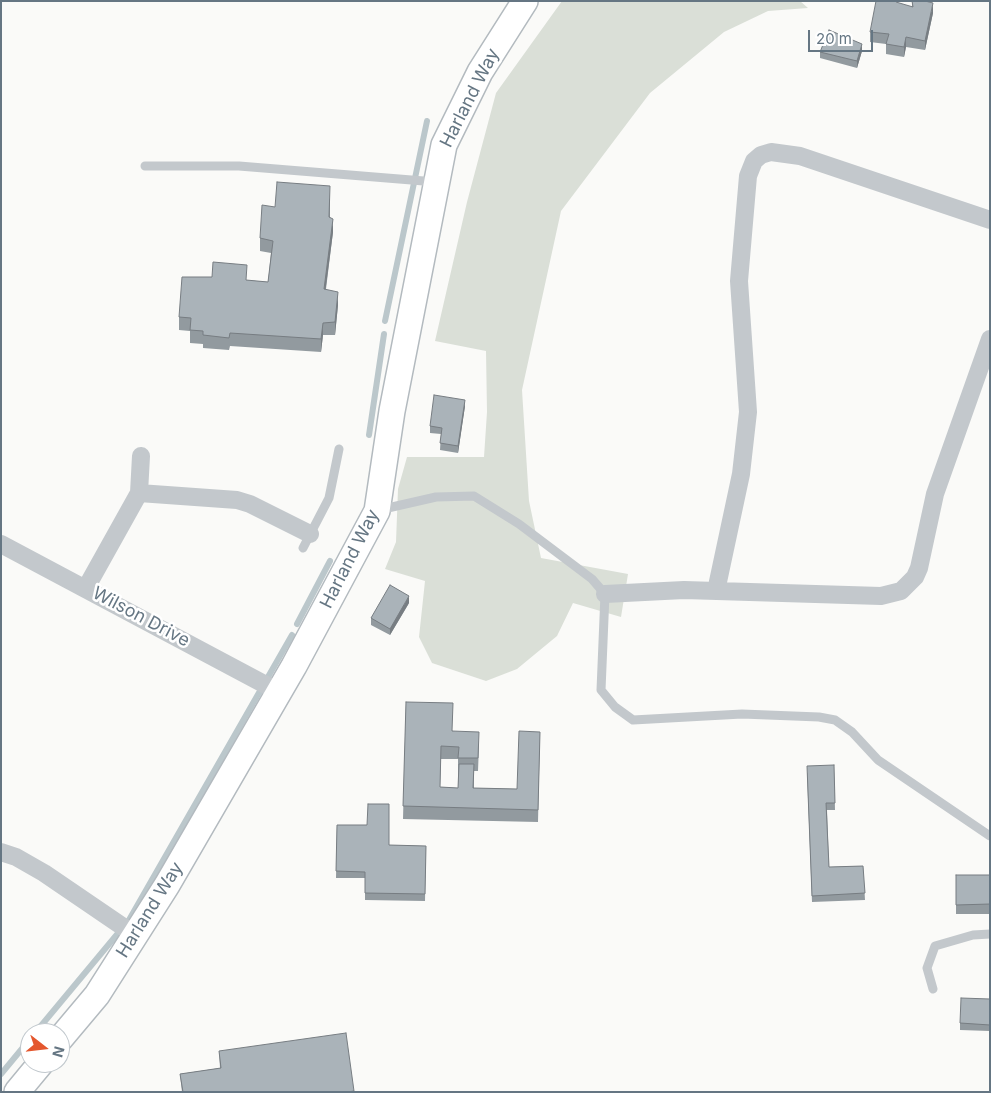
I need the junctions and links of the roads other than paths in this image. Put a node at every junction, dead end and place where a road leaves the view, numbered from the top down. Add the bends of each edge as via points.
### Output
1 (525, 1) edge
2 (145, 166) dead end
3 (436, 182) junction
4 (990, 220) edge
5 (990, 339) edge
6 (339, 449) dead end
7 (141, 456) dead end
8 (139, 493) junction
9 (377, 511) junction
10 (307, 541) joint
11 (1, 544) edge
12 (86, 588) junction
13 (716, 591) junction
14 (604, 594) junction
15 (279, 692) junction
16 (990, 836) edge
17 (1, 852) edge
18 (990, 934) edge
19 (135, 935) junction
20 (933, 989) dead end
21 (70, 1027) edge
22 (32, 1073) edge
23 (17, 1092) edge

1 - 3 main road, Harland Way via 480,72 444,145
2 - 3 lane via 239,166
3 - 9 main road, Harland Way via 392,411
4 - 13 street via 800,156 771,152 754,161 748,176 739,281 748,412 741,474
5 - 13 street via 935,494 919,568 909,585 896,593 880,596
6 - 10 lane via 329,498
7 - 8 street
8 - 10 street via 237,500 250,504
8 - 12 street
9 - 14 lane via 436,497 474,496 519,524 592,579
9 - 15 main road, Harland Way
11 - 12 street, Wilson Drive
12 - 15 street, Wilson Drive
13 - 14 street
14 - 16 lane via 602,690 615,707 633,720 742,714 835,720 843,723 878,760
15 - 19 main road, Harland Way
17 - 19 street via 38,869
18 - 20 lane via 973,935 935,946 928,968
19 - 21 main road, Harland Way via 97,995
22 - 23 main road

